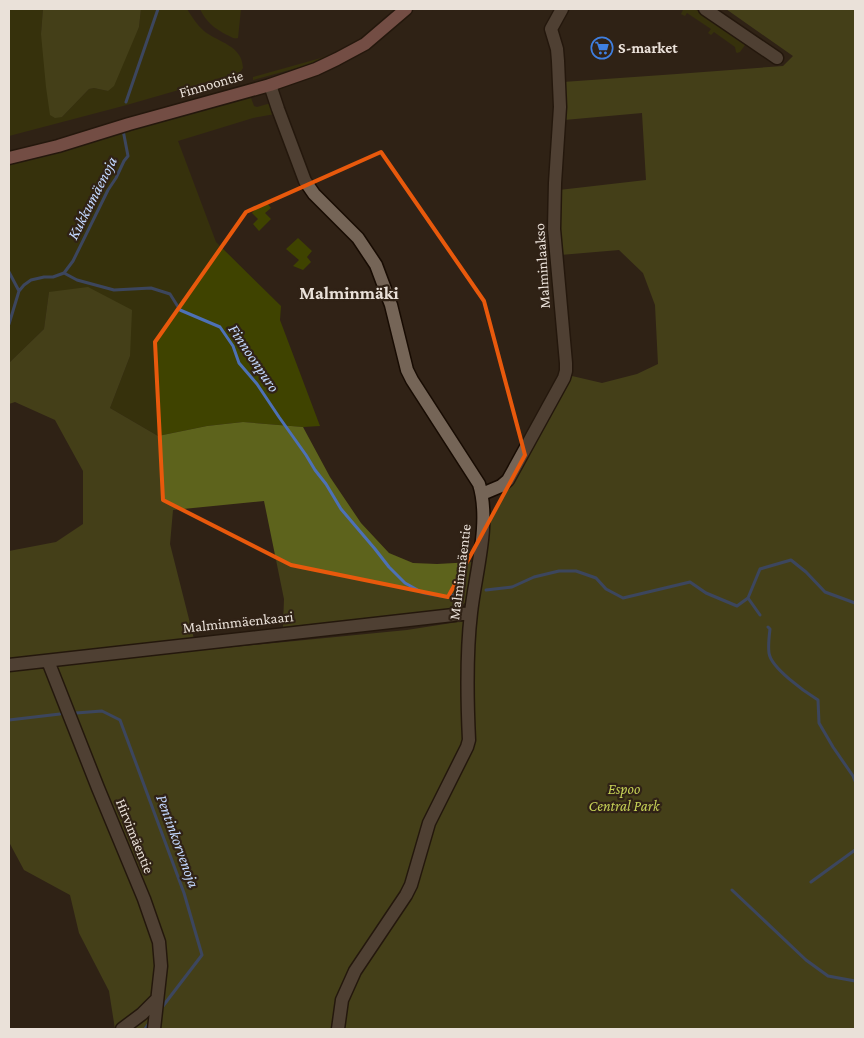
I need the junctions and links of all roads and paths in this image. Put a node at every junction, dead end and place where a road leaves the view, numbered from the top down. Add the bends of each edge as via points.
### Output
1 (406, 9) edge
2 (562, 9) edge
3 (705, 9) edge
4 (777, 58) dead end
5 (270, 85) junction
6 (9, 158) edge
7 (482, 494) junction
8 (471, 613) junction
9 (48, 661) junction
10 (9, 665) edge
11 (157, 999) junction
12 (122, 1029) edge
13 (154, 1029) edge
14 (338, 1029) edge

1 - 5 main road, Finnoontie via 365,44 316,69
2 - 7 street, Malminlaakso via 551,29 559,69 554,229 566,371 508,480
3 - 4 street
5 - 6 main road, Finnoontie
5 - 7 street, Malminmäentie via 305,181 358,238 376,265 391,305 407,370 479,484
7 - 8 street, Malminmäentie via 483,531
8 - 9 street, Malminmäenkaari
8 - 14 street, Malminmäentie via 467,747 429,823 411,885 355,971 342,1000
9 - 10 street, Malminmäenkaari
9 - 11 street, Hirvimäentie via 144,899 158,942 161,966
11 - 12 street
11 - 13 street, Hirvimäentie

